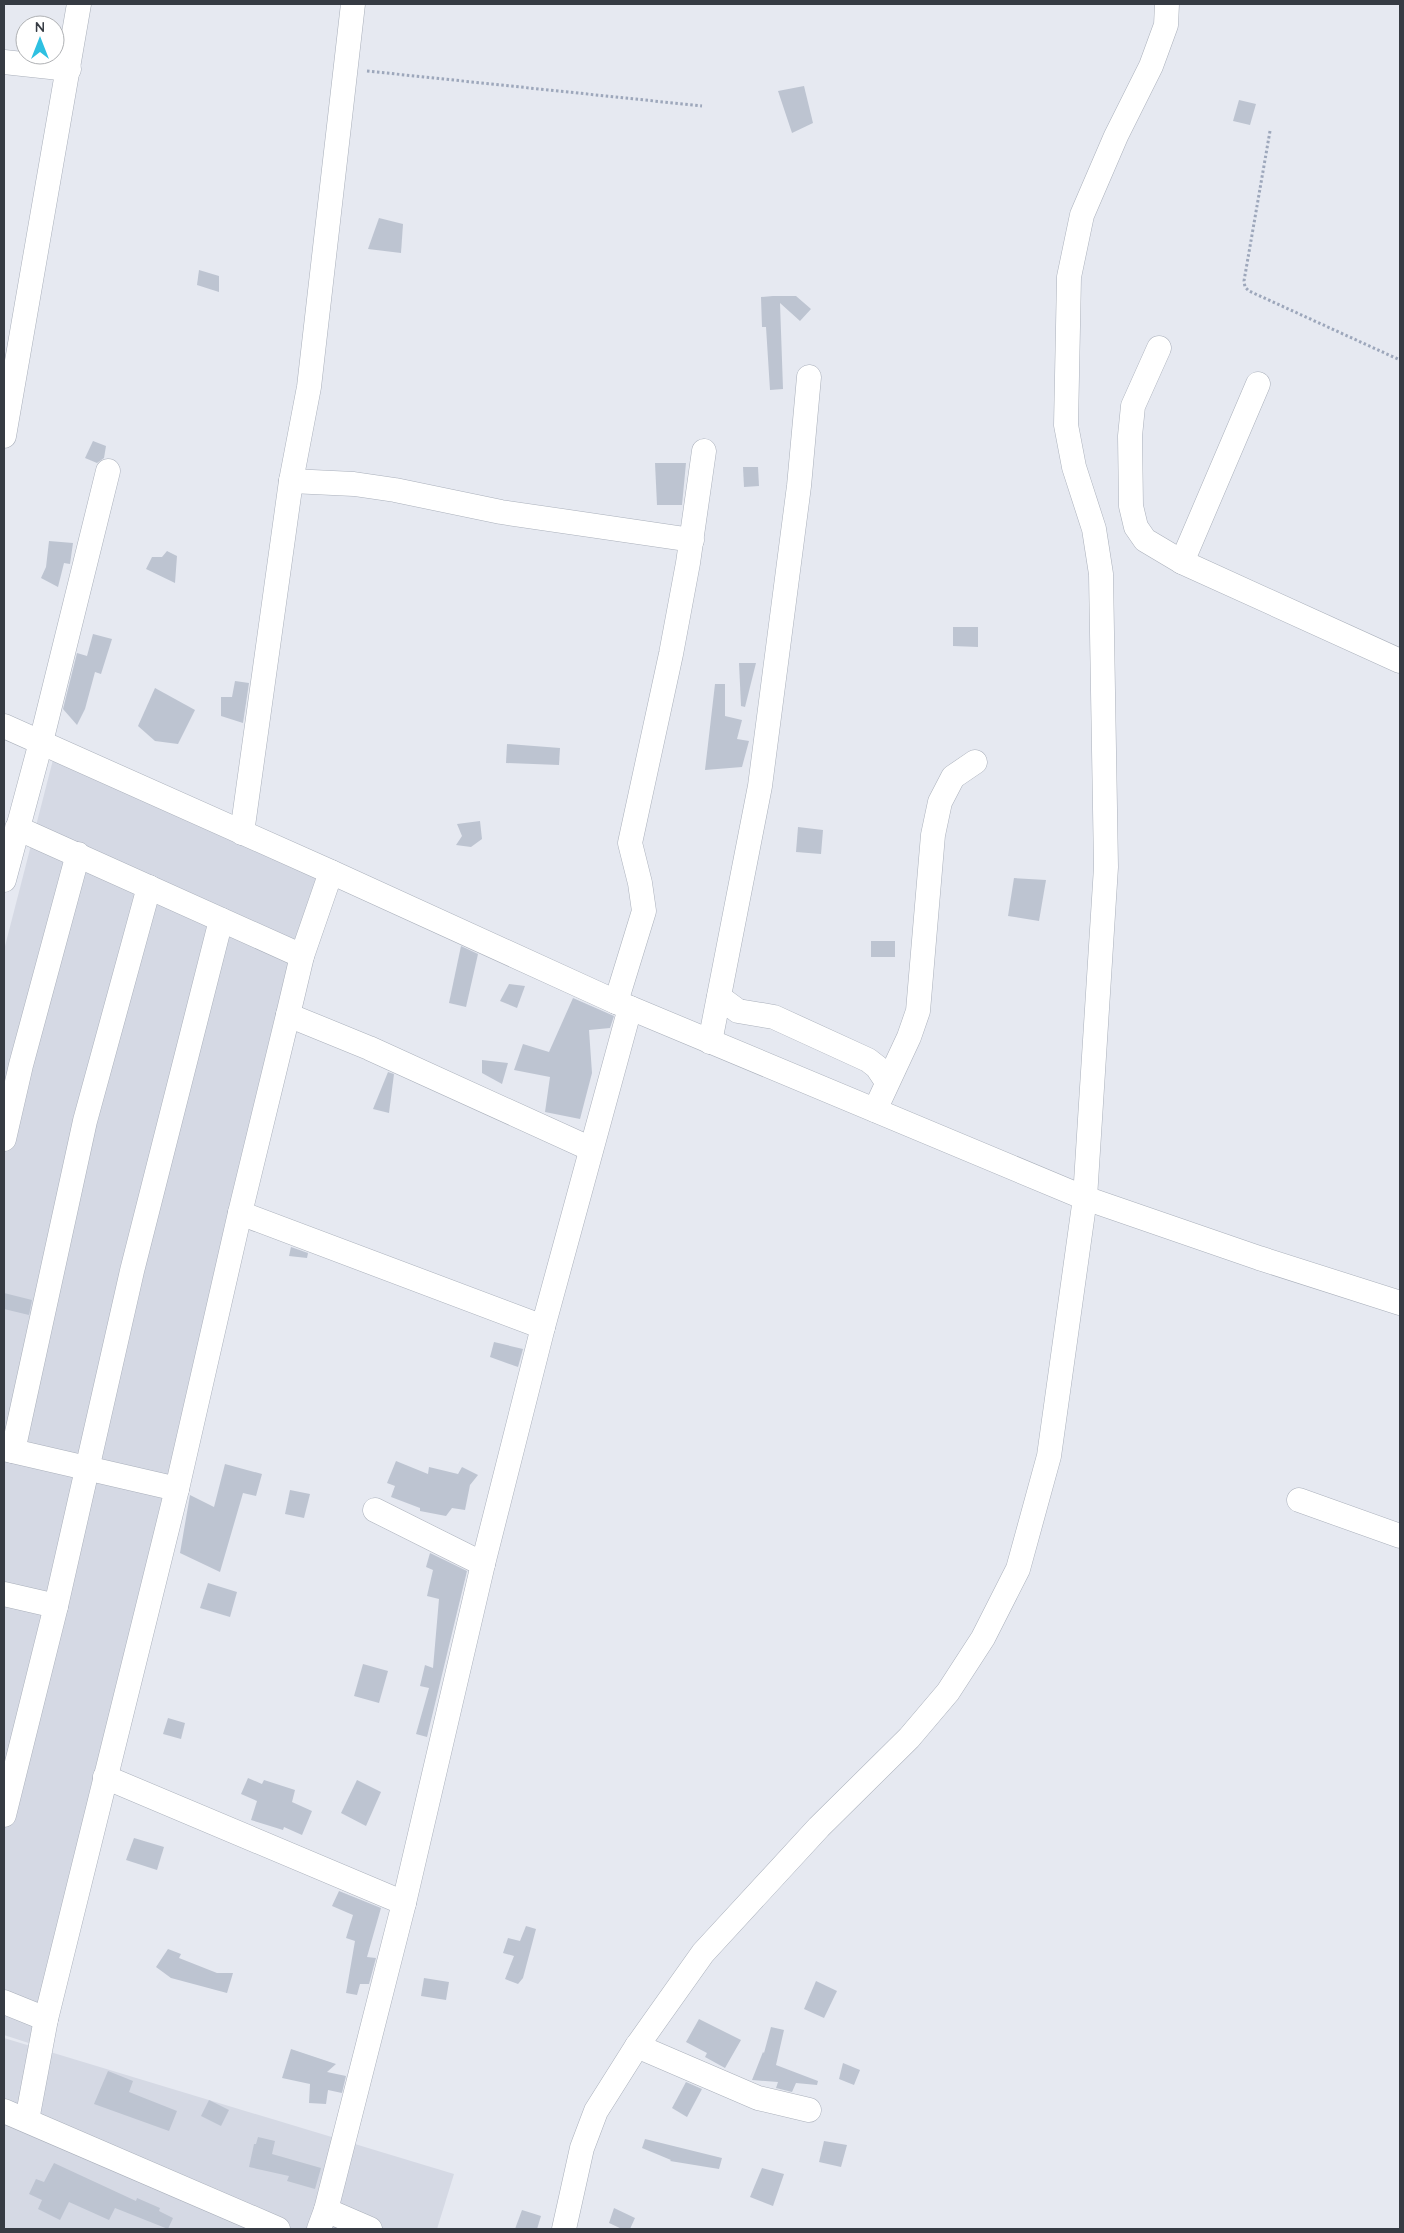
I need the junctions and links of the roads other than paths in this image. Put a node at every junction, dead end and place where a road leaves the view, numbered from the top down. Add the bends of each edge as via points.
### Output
1 (79, 4) edge
2 (353, 4) edge
3 (1167, 4) edge
4 (4, 62) edge
5 (69, 69) junction
6 (1159, 348) dead end
7 (809, 377) dead end
8 (1258, 384) dead end
9 (4, 436) edge
10 (704, 451) dead end
11 (108, 471) dead end
12 (291, 481) junction
13 (692, 540) junction
14 (1182, 562) junction
15 (1400, 661) edge
16 (4, 726) edge
17 (41, 742) junction
18 (975, 762) dead end
19 (17, 828) junction
20 (242, 833) junction
21 (78, 854) junction
22 (331, 872) junction
23 (4, 880) edge
24 (150, 887) junction
25 (221, 920) junction
26 (302, 956) junction
27 (719, 997) junction
28 (623, 1005) junction
29 (288, 1014) junction
30 (710, 1042) junction
31 (887, 1082) junction
32 (875, 1110) junction
33 (4, 1139) edge
34 (591, 1149) junction
35 (1084, 1198) junction
36 (240, 1213) junction
37 (1400, 1303) edge
38 (543, 1327) junction
39 (9, 1450) edge
40 (88, 1468) junction
41 (177, 1489) junction
42 (1299, 1500) dead end
43 (375, 1510) dead end
44 (1400, 1536) edge
45 (483, 1564) junction
46 (4, 1594) edge
47 (56, 1606) junction
48 (105, 1777) junction
49 (4, 1815) edge
50 (404, 1903) junction
51 (4, 2002) edge
52 (46, 2019) junction
53 (637, 2046) junction
54 (809, 2110) dead end
55 (4, 2111) edge
56 (27, 2120) junction
57 (323, 2219) edge
58 (278, 2229) edge
59 (370, 2229) edge
60 (564, 2229) edge

1 - 5 street
2 - 12 street via 308,387
3 - 35 street via 1166,25 1151,66 1082,215 1069,277 1066,425 1074,468 1094,529 1101,574 1106,868
4 - 5 street
5 - 9 street
6 - 14 street via 1133,406 1131,506 1136,527 1145,540
7 - 27 street via 799,486 760,786
8 - 14 street
10 - 13 street
11 - 17 street
12 - 13 street via 379,487 501,512
12 - 20 street
13 - 28 street via 630,843 644,911
14 - 15 street
16 - 17 street
17 - 19 street
17 - 20 street
18 - 31 street via 953,777 940,802 933,836 918,1011
19 - 21 street
19 - 23 street
20 - 22 street
21 - 24 street
21 - 33 street
22 - 26 street
22 - 28 street
24 - 25 street
24 - 39 street via 86,1121
25 - 26 street
25 - 40 street via 132,1271
26 - 29 street
27 - 30 street
27 - 31 street via 738,1011 774,1017 868,1060
28 - 30 street
28 - 34 street
29 - 34 street
29 - 36 street
30 - 32 street
31 - 32 street
32 - 35 street
34 - 38 street
35 - 37 street
35 - 53 street via 1049,1456 1018,1569 983,1638 948,1692 909,1738 819,1827 703,1953
36 - 38 street
36 - 41 street
38 - 45 street
39 - 40 street
40 - 41 street
40 - 47 street
41 - 48 street
42 - 44 street
43 - 45 street
45 - 50 street
46 - 47 street
47 - 49 street
48 - 50 street
48 - 52 street
50 - 57 street
51 - 52 street
52 - 56 street
53 - 54 street via 758,2098
53 - 60 street via 596,2111 582,2148
55 - 56 street
56 - 58 street
57 - 59 street

